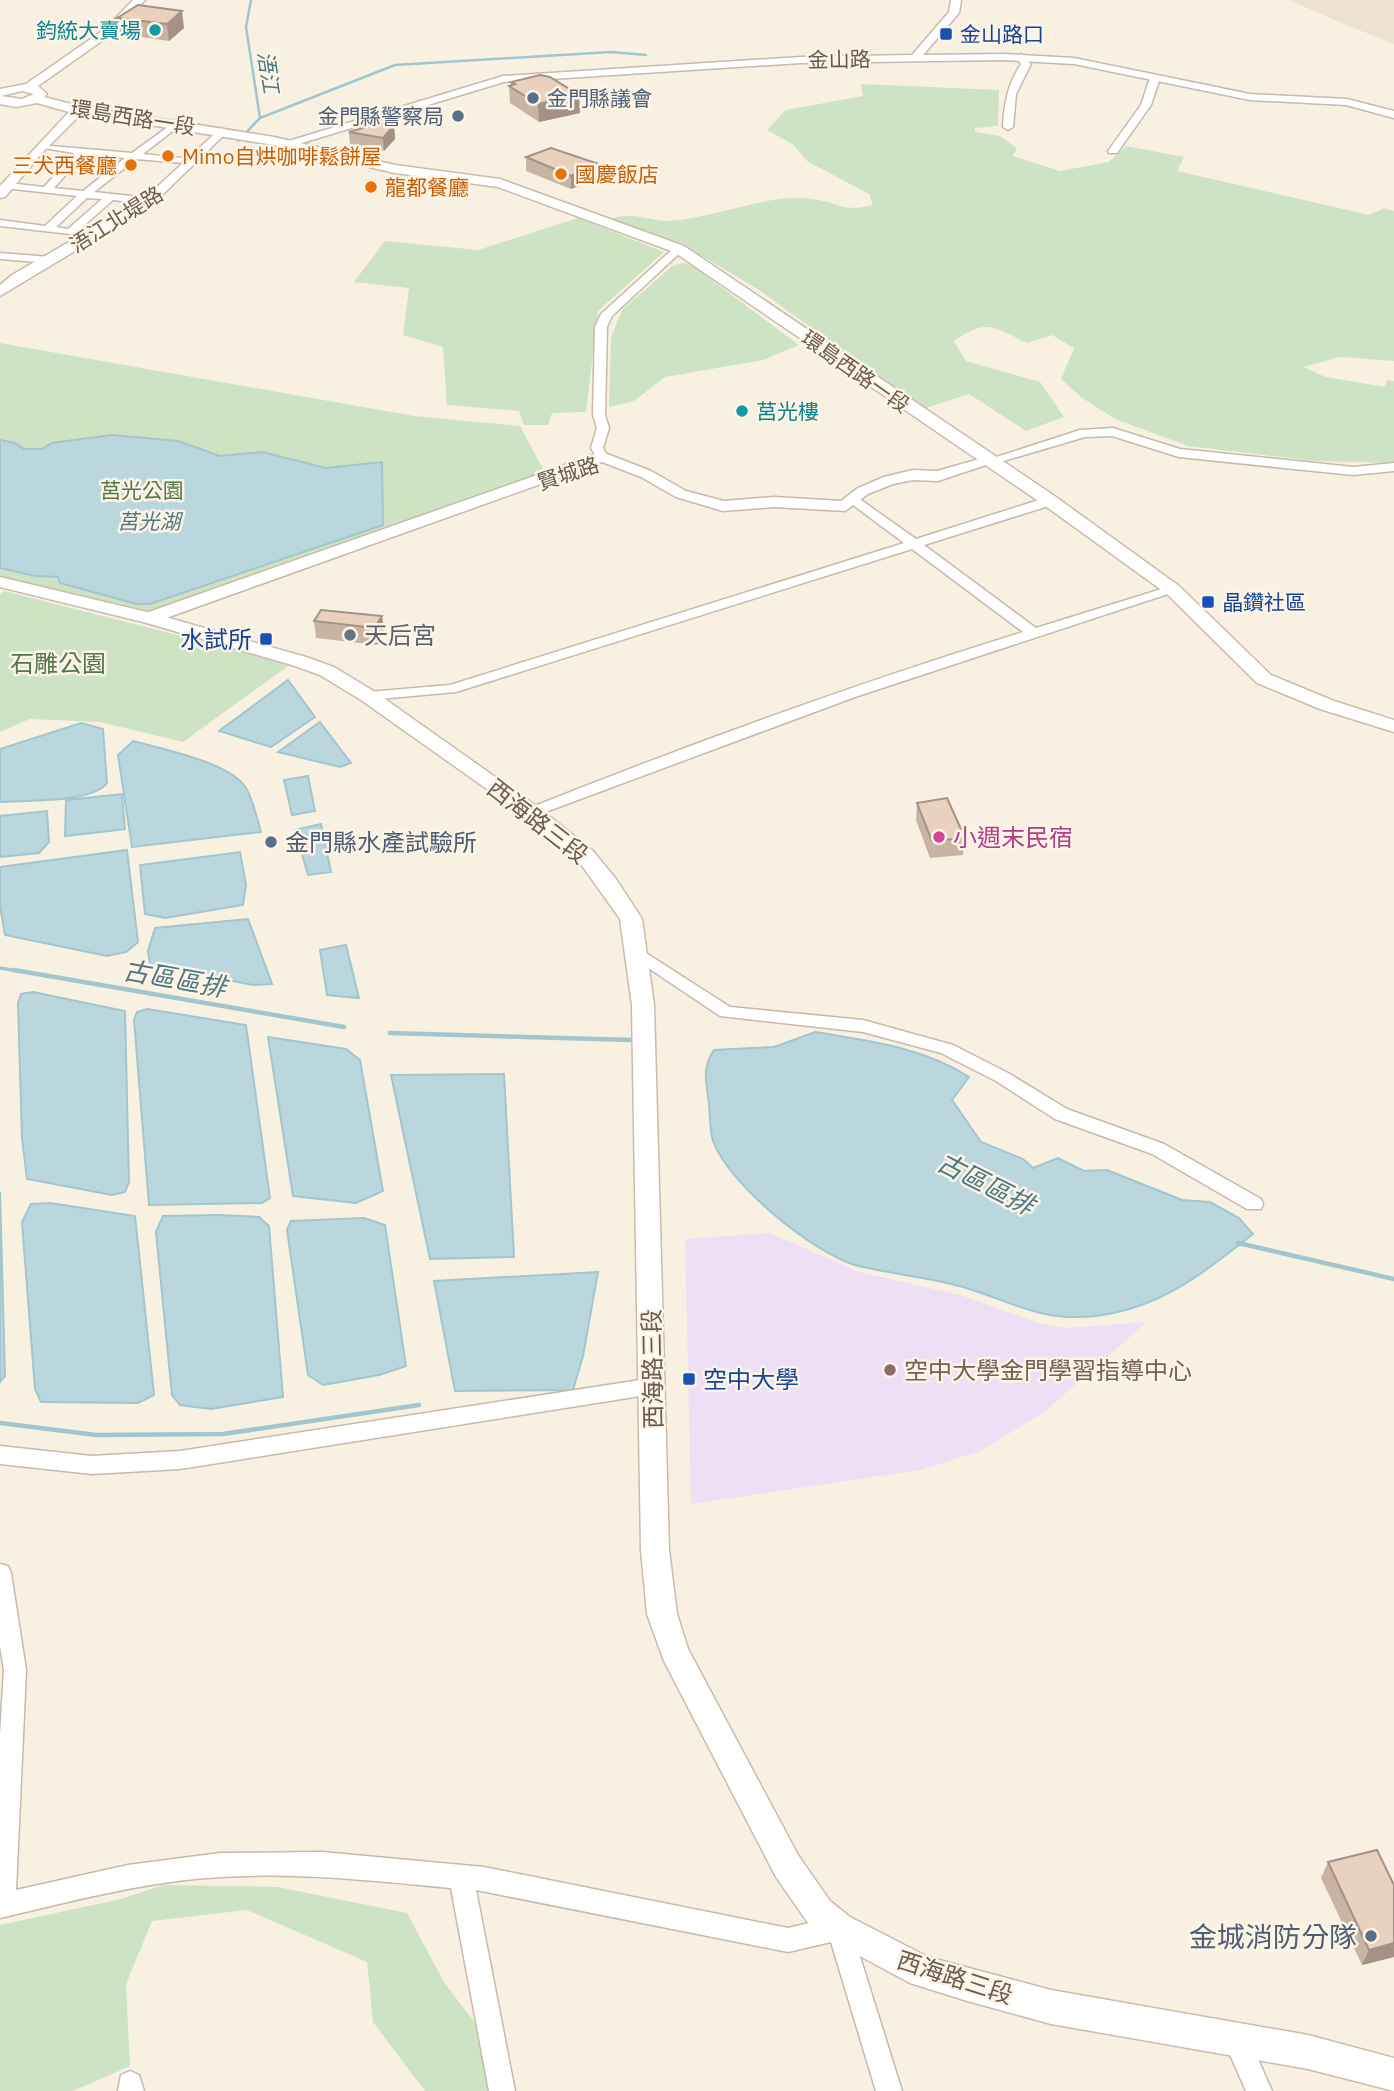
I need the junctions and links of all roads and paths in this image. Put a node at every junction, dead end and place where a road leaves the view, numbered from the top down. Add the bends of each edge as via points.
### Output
1 (139, 0) edge
2 (956, 0) edge
3 (1021, 57) junction
4 (914, 59) junction
5 (1155, 78) junction
6 (29, 87) junction
7 (0, 93) edge
8 (36, 99) junction
9 (0, 100) edge
10 (78, 110) junction
11 (1394, 115) edge
12 (176, 124) junction
13 (1008, 127) dead end
14 (225, 133) junction
15 (258, 139) joint
16 (288, 144) junction
17 (42, 147) junction
18 (1113, 150) dead end
19 (81, 151) junction
20 (135, 156) junction
21 (192, 162) junction
22 (48, 189) junction
23 (4, 190) edge
24 (85, 195) junction
25 (111, 197) junction
26 (149, 201) junction
27 (0, 223) edge
28 (44, 229) junction
29 (71, 232) junction
30 (92, 235) junction
31 (29, 238) dead end
32 (19, 247) dead end
33 (679, 249) junction
34 (5, 256) edge
35 (50, 260) junction
36 (0, 292) edge
37 (602, 457) junction
38 (990, 461) junction
39 (1394, 467) edge
40 (854, 499) junction
41 (1050, 501) junction
42 (918, 543) junction
43 (2, 584) edge
44 (1172, 590) junction
45 (149, 618) junction
46 (1033, 632) junction
47 (368, 696) junction
48 (1394, 726) edge
49 (531, 812) junction
50 (635, 951) junction
51 (1254, 1204) dead end
52 (653, 1386) junction
53 (0, 1455) edge
54 (0, 1573) edge
55 (461, 1877) junction
56 (2, 1905) edge
57 (839, 1928) junction
58 (1237, 2041) junction
59 (1394, 2076) edge
60 (502, 2091) edge
61 (889, 2091) edge
62 (1259, 2091) edge

1 - 6 main road via 109,31
2 - 4 street via 954,13
3 - 4 street, 金山路
3 - 5 street, 金山路 via 1074,61
3 - 13 street via 1026,64 1013,82
4 - 16 street, 金山路 via 761,61 503,79
5 - 11 street, 金山路 via 1250,97 1347,102
5 - 18 street via 1146,106
6 - 7 main road
6 - 8 main road via 41,92
8 - 9 main road, 環島西路一段
8 - 10 main road, 環島西路一段
10 - 12 main road, 環島西路一段
10 - 17 main road
12 - 14 main road, 環島西路一段
12 - 20 street
14 - 15 main road, 環島西路一段
14 - 21 street, 浯江北堤路
15 - 16 main road, 環島西路一段
16 - 33 main road, 環島西路一段 via 395,169 500,183
17 - 19 street
17 - 23 main road
19 - 20 street
19 - 22 street
20 - 21 street
20 - 24 street
21 - 26 street, 浯江北堤路
22 - 23 street
22 - 24 street
24 - 25 street
24 - 28 street
25 - 26 street
25 - 29 street
26 - 30 street, 浯江北堤路
27 - 28 street
28 - 29 street
28 - 31 street
29 - 30 street
30 - 35 street, 浯江北堤路
32 - 34 street
33 - 37 street via 607,314 601,327 599,415 603,428 597,448
33 - 38 main road, 環島西路一段
34 - 35 street
35 - 36 street, 浯江北堤路
37 - 40 street, 賢城路 via 681,494 723,506 774,502 845,506
37 - 45 street, 賢城路
38 - 39 street via 1084,433 1112,432 1179,453 1353,471
38 - 40 street, 賢城路 via 938,476 889,480
38 - 41 main road, 環島西路一段
40 - 42 street
41 - 42 street
41 - 44 main road, 環島西路一段
42 - 46 street
42 - 47 street via 451,689
43 - 45 main road, 西海路三段
44 - 46 street
44 - 48 main road, 環島西路一段 via 1264,679
45 - 47 main road, 西海路三段 via 318,668
46 - 49 street
47 - 49 main road, 西海路三段
49 - 50 main road, 西海路三段 via 585,855 609,884 631,919
50 - 51 street via 726,1012 863,1026 947,1049 1061,1114 1158,1149
50 - 52 main road, 西海路三段 via 643,1005
52 - 53 street via 180,1460 92,1465
52 - 57 main road, 西海路三段 via 655,1550 662,1614 674,1653 787,1867 819,1912
54 - 56 street via 15,1670
55 - 56 street via 322,1864 220,1865 128,1877
55 - 57 street via 788,1940
55 - 60 street
57 - 58 main road, 西海路三段 via 922,1971 964,1984 1051,2007
57 - 61 street
58 - 59 main road, 西海路三段 via 1308,2052
58 - 62 street

